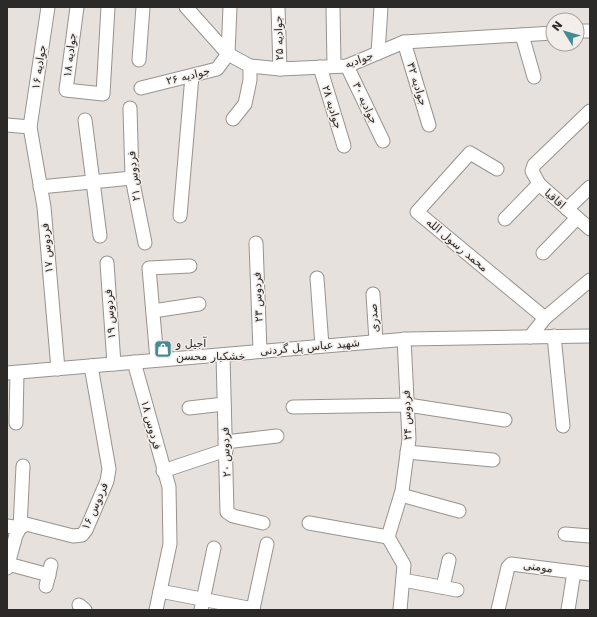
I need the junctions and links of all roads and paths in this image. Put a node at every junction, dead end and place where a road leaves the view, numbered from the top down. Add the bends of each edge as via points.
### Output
1 (48, 7) edge
2 (77, 7) edge
3 (108, 7) edge
4 (143, 7) edge
5 (186, 7) edge
6 (230, 7) edge
7 (278, 7) edge
8 (333, 7) edge
9 (381, 7) edge
10 (545, 34) edge
11 (522, 35) junction
12 (404, 42) junction
13 (378, 53) junction
14 (228, 54) junction
15 (139, 60) dead end
16 (250, 66) junction
17 (334, 66) junction
18 (347, 66) junction
19 (320, 67) junction
20 (280, 69) junction
21 (192, 76) junction
22 (534, 77) dead end
23 (141, 88) dead end
24 (130, 108) dead end
25 (590, 111) edge
26 (233, 119) dead end
27 (85, 120) dead end
28 (7, 125) edge
29 (430, 125) dead end
30 (30, 127) junction
31 (383, 141) dead end
32 (344, 146) dead end
33 (497, 169) dead end
34 (132, 178) junction
35 (92, 182) junction
36 (538, 184) junction
37 (40, 187) junction
38 (590, 187) edge
39 (572, 214) junction
40 (180, 216) dead end
41 (505, 220) dead end
42 (590, 230) edge
43 (100, 236) dead end
44 (145, 243) dead end
45 (256, 243) dead end
46 (543, 254) dead end
47 (107, 263) dead end
48 (190, 266) dead end
49 (317, 278) dead end
50 (590, 280) edge
51 (373, 294) dead end
52 (199, 304) dead end
53 (153, 311) junction
54 (545, 318) junction
55 (530, 336) junction
56 (554, 336) junction
57 (590, 336) edge
58 (404, 339) junction
59 (376, 341) junction
60 (322, 346) junction
61 (260, 351) junction
62 (223, 355) junction
63 (157, 360) junction
64 (134, 362) junction
65 (114, 364) junction
66 (91, 366) junction
67 (58, 369) junction
68 (12, 373) edge
69 (224, 404) junction
70 (408, 405) junction
71 (293, 407) dead end
72 (189, 408) dead end
73 (505, 420) dead end
74 (16, 423) dead end
75 (563, 426) dead end
76 (277, 436) dead end
77 (225, 446) junction
78 (408, 452) junction
79 (493, 460) dead end
80 (23, 466) dead end
81 (163, 471) junction
82 (401, 495) junction
83 (459, 511) dead end
84 (263, 523) dead end
85 (309, 523) dead end
86 (7, 526) edge
87 (20, 528) junction
88 (565, 534) dead end
89 (590, 536) edge
90 (388, 537) junction
91 (267, 544) dead end
92 (214, 548) dead end
93 (449, 560) dead end
94 (7, 566) edge
95 (574, 572) junction
96 (590, 574) edge
97 (49, 575) dead end
98 (403, 580) junction
99 (443, 587) junction
100 (457, 590) dead end
101 (160, 591) junction
102 (202, 605) edge
103 (253, 609) edge
104 (156, 610) edge
105 (400, 610) edge
106 (498, 610) edge
107 (568, 610) edge

1 - 30 street, جوادیه ۱۶
2 - 3 street, جوادیه ۱۸ via 66,90 104,94
4 - 15 street
5 - 14 street, جوادیه
6 - 14 street
7 - 20 street, جوادیه ۲۵
8 - 17 street
9 - 13 street
10 - 11 street, جوادیه
11 - 12 street, جوادیه
11 - 22 street
12 - 13 street, جوادیه
12 - 29 street, جوادیه ۳۲
13 - 18 street, جوادیه
14 - 16 street, جوادیه
14 - 21 street, جوادیه ۲۶ via 217,69
16 - 20 street, جوادیه
16 - 26 street via 245,104
17 - 18 street, جوادیه
17 - 19 street, جوادیه
18 - 31 street, جوادیه ۳۰
19 - 20 street, جوادیه
19 - 32 street, جوادیه ۲۸
21 - 23 street, جوادیه ۲۶
21 - 40 street
24 - 34 street, فردوس ۲۱
25 - 36 street via 534,165 532,171
27 - 35 street
28 - 30 street
30 - 37 street, فردوس ۱۷
33 - 54 street, محمد رسول الله via 470,153 417,212
34 - 35 street
34 - 44 street, فردوس ۲۱
35 - 37 street
35 - 43 street
36 - 39 street, اقاقیا
36 - 41 street, اقاقیا
37 - 67 street, فردوس ۱۷ via 44,207
38 - 39 street
39 - 42 street, اقاقیا
39 - 46 street
45 - 61 street, فردوس ۲۳
47 - 65 street, فردوس ۱۹
48 - 53 street via 149,268
49 - 60 street
50 - 54 street
51 - 59 street, صدری
52 - 53 street
53 - 63 street
54 - 55 street
55 - 56 street, شهید عباس پل گردنی
55 - 58 street, شهید عباس پل گردنی
56 - 57 street, شهید عباس پل گردنی
56 - 75 street
58 - 59 street, شهید عباس پل گردنی
58 - 70 street, فردوس ۲۴
59 - 60 street, شهید عباس پل گردنی
60 - 61 street, شهید عباس پل گردنی
61 - 62 street, شهید عباس پل گردنی
62 - 63 street, شهید عباس پل گردنی
62 - 69 street, فردوس ۲۰
63 - 64 street, شهید عباس پل گردنی
64 - 65 street, شهید عباس پل گردنی
64 - 81 street, فردوس ۱۸
65 - 66 street, شهید عباس پل گردنی
66 - 67 street, شهید عباس پل گردنی
66 - 87 street, فردوس ۱۶ via 109,469 107,481 86,530 82,535 73,536 26,524
67 - 68 street, شهید عباس پل گردنی
68 - 74 street
69 - 72 street
69 - 77 street, فردوس ۲۰
70 - 71 street
70 - 73 street
70 - 78 street, فردوس ۲۴
76 - 77 street
77 - 81 street
77 - 84 street, فردوس ۲۰ via 227,512 233,516
78 - 79 street
78 - 82 street, فردوس ۲۴
80 - 87 street
81 - 101 street, فردوس ۱۸ via 169,487 170,544
82 - 83 street
82 - 90 street, فردوس ۲۴
85 - 90 street
86 - 87 street, فردوس ۱۶
87 - 94 street
88 - 89 street
90 - 98 street via 404,565
91 - 103 street
92 - 102 street
93 - 99 street
94 - 97 street
95 - 96 street, مومنی
95 - 106 street, مومنی via 511,564 508,566
95 - 107 street
98 - 99 street
98 - 105 street
99 - 100 street
101 - 102 street
101 - 104 street, فردوس ۱۸
102 - 103 street

